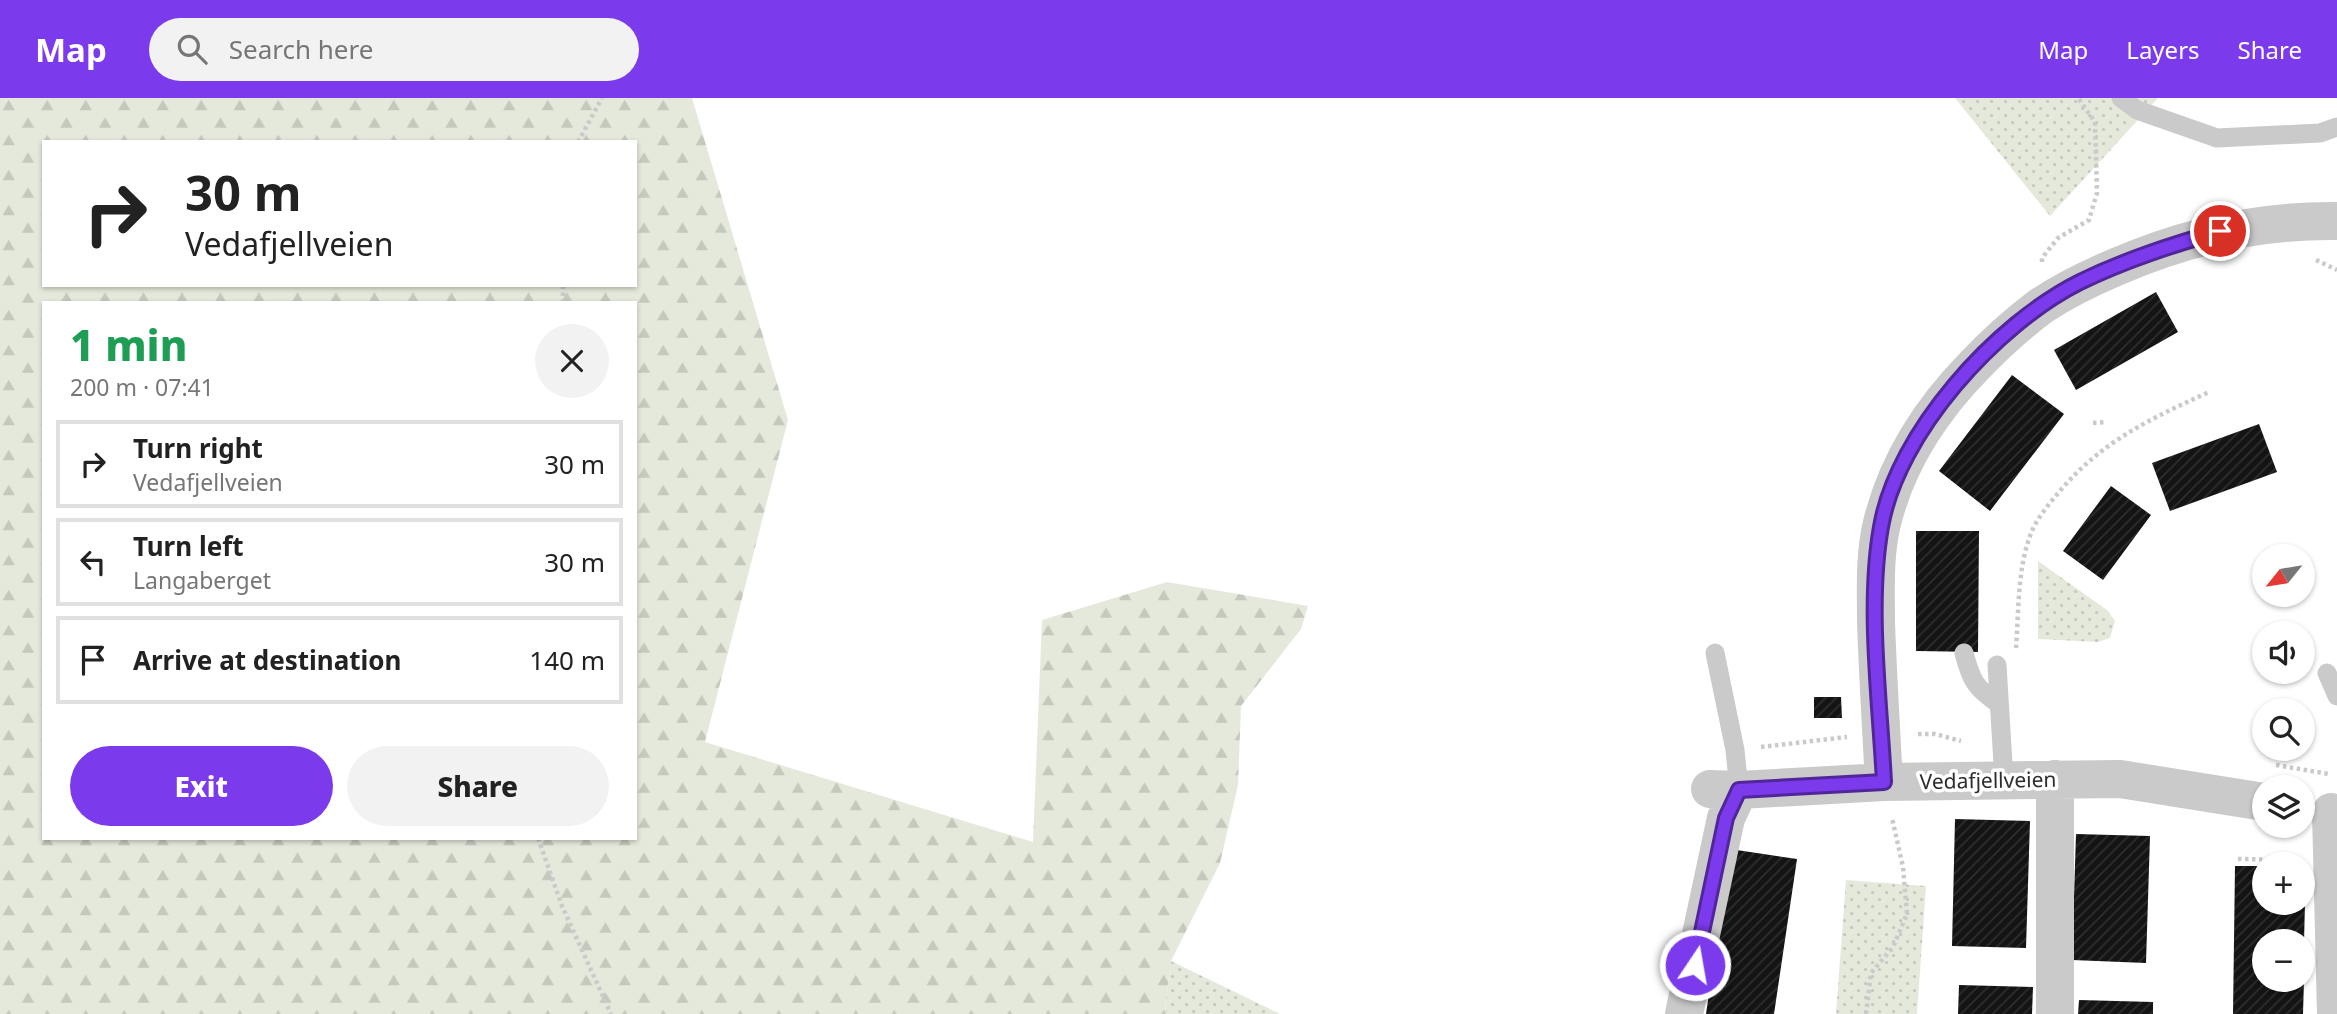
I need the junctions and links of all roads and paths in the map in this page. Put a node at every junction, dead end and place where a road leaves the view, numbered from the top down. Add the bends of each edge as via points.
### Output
1 (602, 98) edge
2 (2078, 98) edge
3 (2121, 98) edge
4 (2337, 127) edge
5 (579, 140) edge
6 (2337, 221) edge
7 (2042, 269) dead end
8 (2209, 392) dead end
9 (2106, 422) dead end
10 (2094, 423) dead end
11 (1715, 653) dead end
12 (1964, 653) dead end
13 (1997, 665) joint
14 (2327, 673) dead end
15 (2337, 696) edge
16 (1999, 704) junction
17 (2055, 779) junction
18 (2004, 780) junction
19 (1884, 782) junction
20 (1725, 789) junction
21 (2252, 800) edge
22 (2324, 811) edge
23 (539, 840) edge
24 (2238, 859) dead end
25 (2252, 859) edge
26 (611, 1014) edge
27 (1684, 1014) edge
28 (1866, 1014) edge
29 (2055, 1014) edge
30 (2336, 1014) edge

1 - 5 path
2 - 7 path via 2095,122 2097,193 2089,220 2058,238 2042,258
3 - 4 lane via 2137,110 2217,138
6 - 19 street via 2220,231 2155,250 2079,283 2002,337 1951,390 1907,453 1881,526 1875,579
8 - 13 path via 2154,418 2090,458 2044,510 2023,560 2015,660
9 - 10 path
11 - 20 lane via 1734,750
12 - 16 lane via 1970,677
13 - 16 lane
14 - 15 lane
16 - 18 lane
17 - 18 street, Vedafjellveien
17 - 21 street, Vedafjellveien via 2120,779
17 - 29 street
18 - 19 street, Vedafjellveien
19 - 20 street, Vedafjellveien
19 - 28 path via 1903,867 1907,914 1893,947 1871,973
20 - 27 street via 1726,818
22 - 30 street
23 - 26 path via 562,906
24 - 25 path

